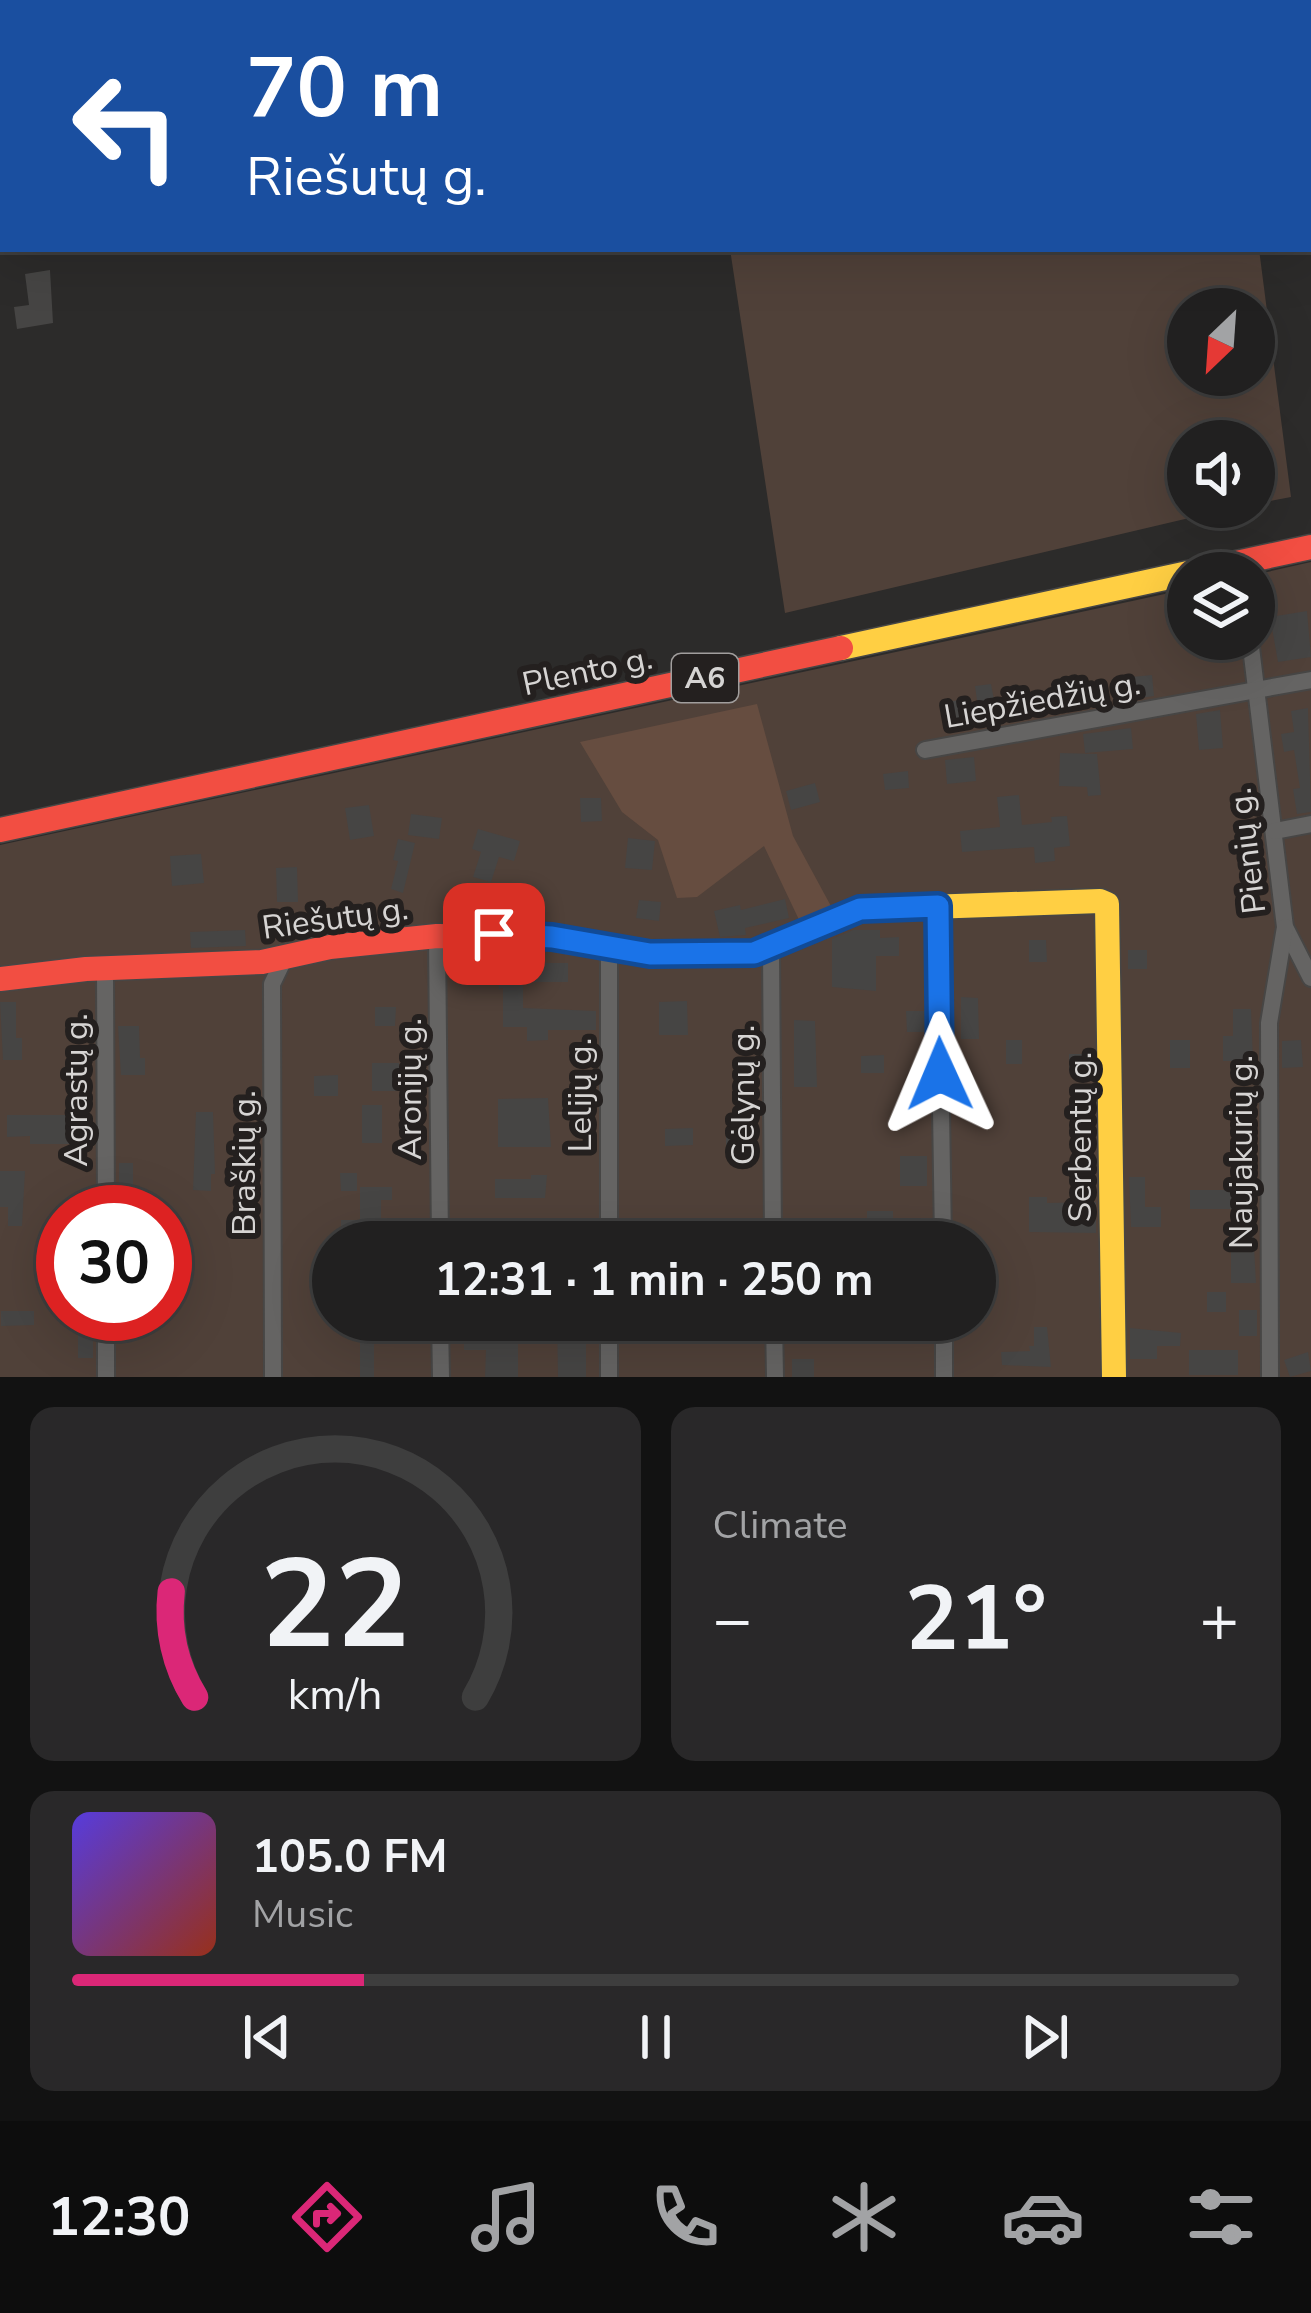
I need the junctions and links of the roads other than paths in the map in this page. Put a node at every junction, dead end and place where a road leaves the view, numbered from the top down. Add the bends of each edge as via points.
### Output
1 (1311, 547) edge
2 (1275, 558) edge
3 (1167, 578) edge
4 (1253, 660) edge
5 (1311, 680) edge
6 (1257, 692) junction
7 (925, 750) dead end
8 (1311, 824) edge
9 (0, 830) edge
10 (1275, 831) junction
11 (1100, 901) joint
12 (938, 906) junction
13 (1286, 927) junction
14 (437, 936) junction
15 (771, 947) junction
16 (609, 948) junction
17 (287, 954) junction
18 (105, 968) junction
19 (1310, 974) edge
20 (0, 980) edge
21 (106, 1185) edge
22 (440, 1221) edge
23 (609, 1221) edge
24 (773, 1221) edge
25 (943, 1221) edge
26 (106, 1341) edge
27 (440, 1341) edge
28 (609, 1341) edge
29 (774, 1341) edge
30 (944, 1341) edge
31 (106, 1377) edge
32 (273, 1377) edge
33 (441, 1377) edge
34 (609, 1377) edge
35 (775, 1377) edge
36 (944, 1377) edge
37 (1114, 1377) edge
38 (1270, 1377) edge

1 - 2 main road, Plento g. / A6
3 - 9 main road, Plento g. / A6
4 - 6 street, Pienių g.
5 - 6 street, Liepžiedžių g.
6 - 7 street, Liepžiedžių g.
6 - 10 street, Pienių g.
8 - 10 street
10 - 13 street, Pienių g.
11 - 12 main road, Riešutų g.
11 - 37 main road, Serbentų g. via 1110,920
12 - 15 main road, Riešutų g. via 860,909
12 - 25 street
13 - 19 street, Pienių g.
13 - 38 street, Naujakurių g. via 1269,1023
14 - 16 main road, Riešutų g. via 552,937
14 - 17 main road, Riešutų g.
14 - 22 street, Aronijų g.
15 - 16 main road, Riešutų g. via 709,955
15 - 24 street, Gėlynų g.
16 - 23 street, Lelijų g.
17 - 18 main road, Riešutų g. via 262,962
17 - 32 street, Braškių g. via 272,984
18 - 20 main road, Riešutų g.
18 - 21 street, Agrastų g.
26 - 31 street
27 - 33 street
28 - 34 street
29 - 35 street
30 - 36 street

